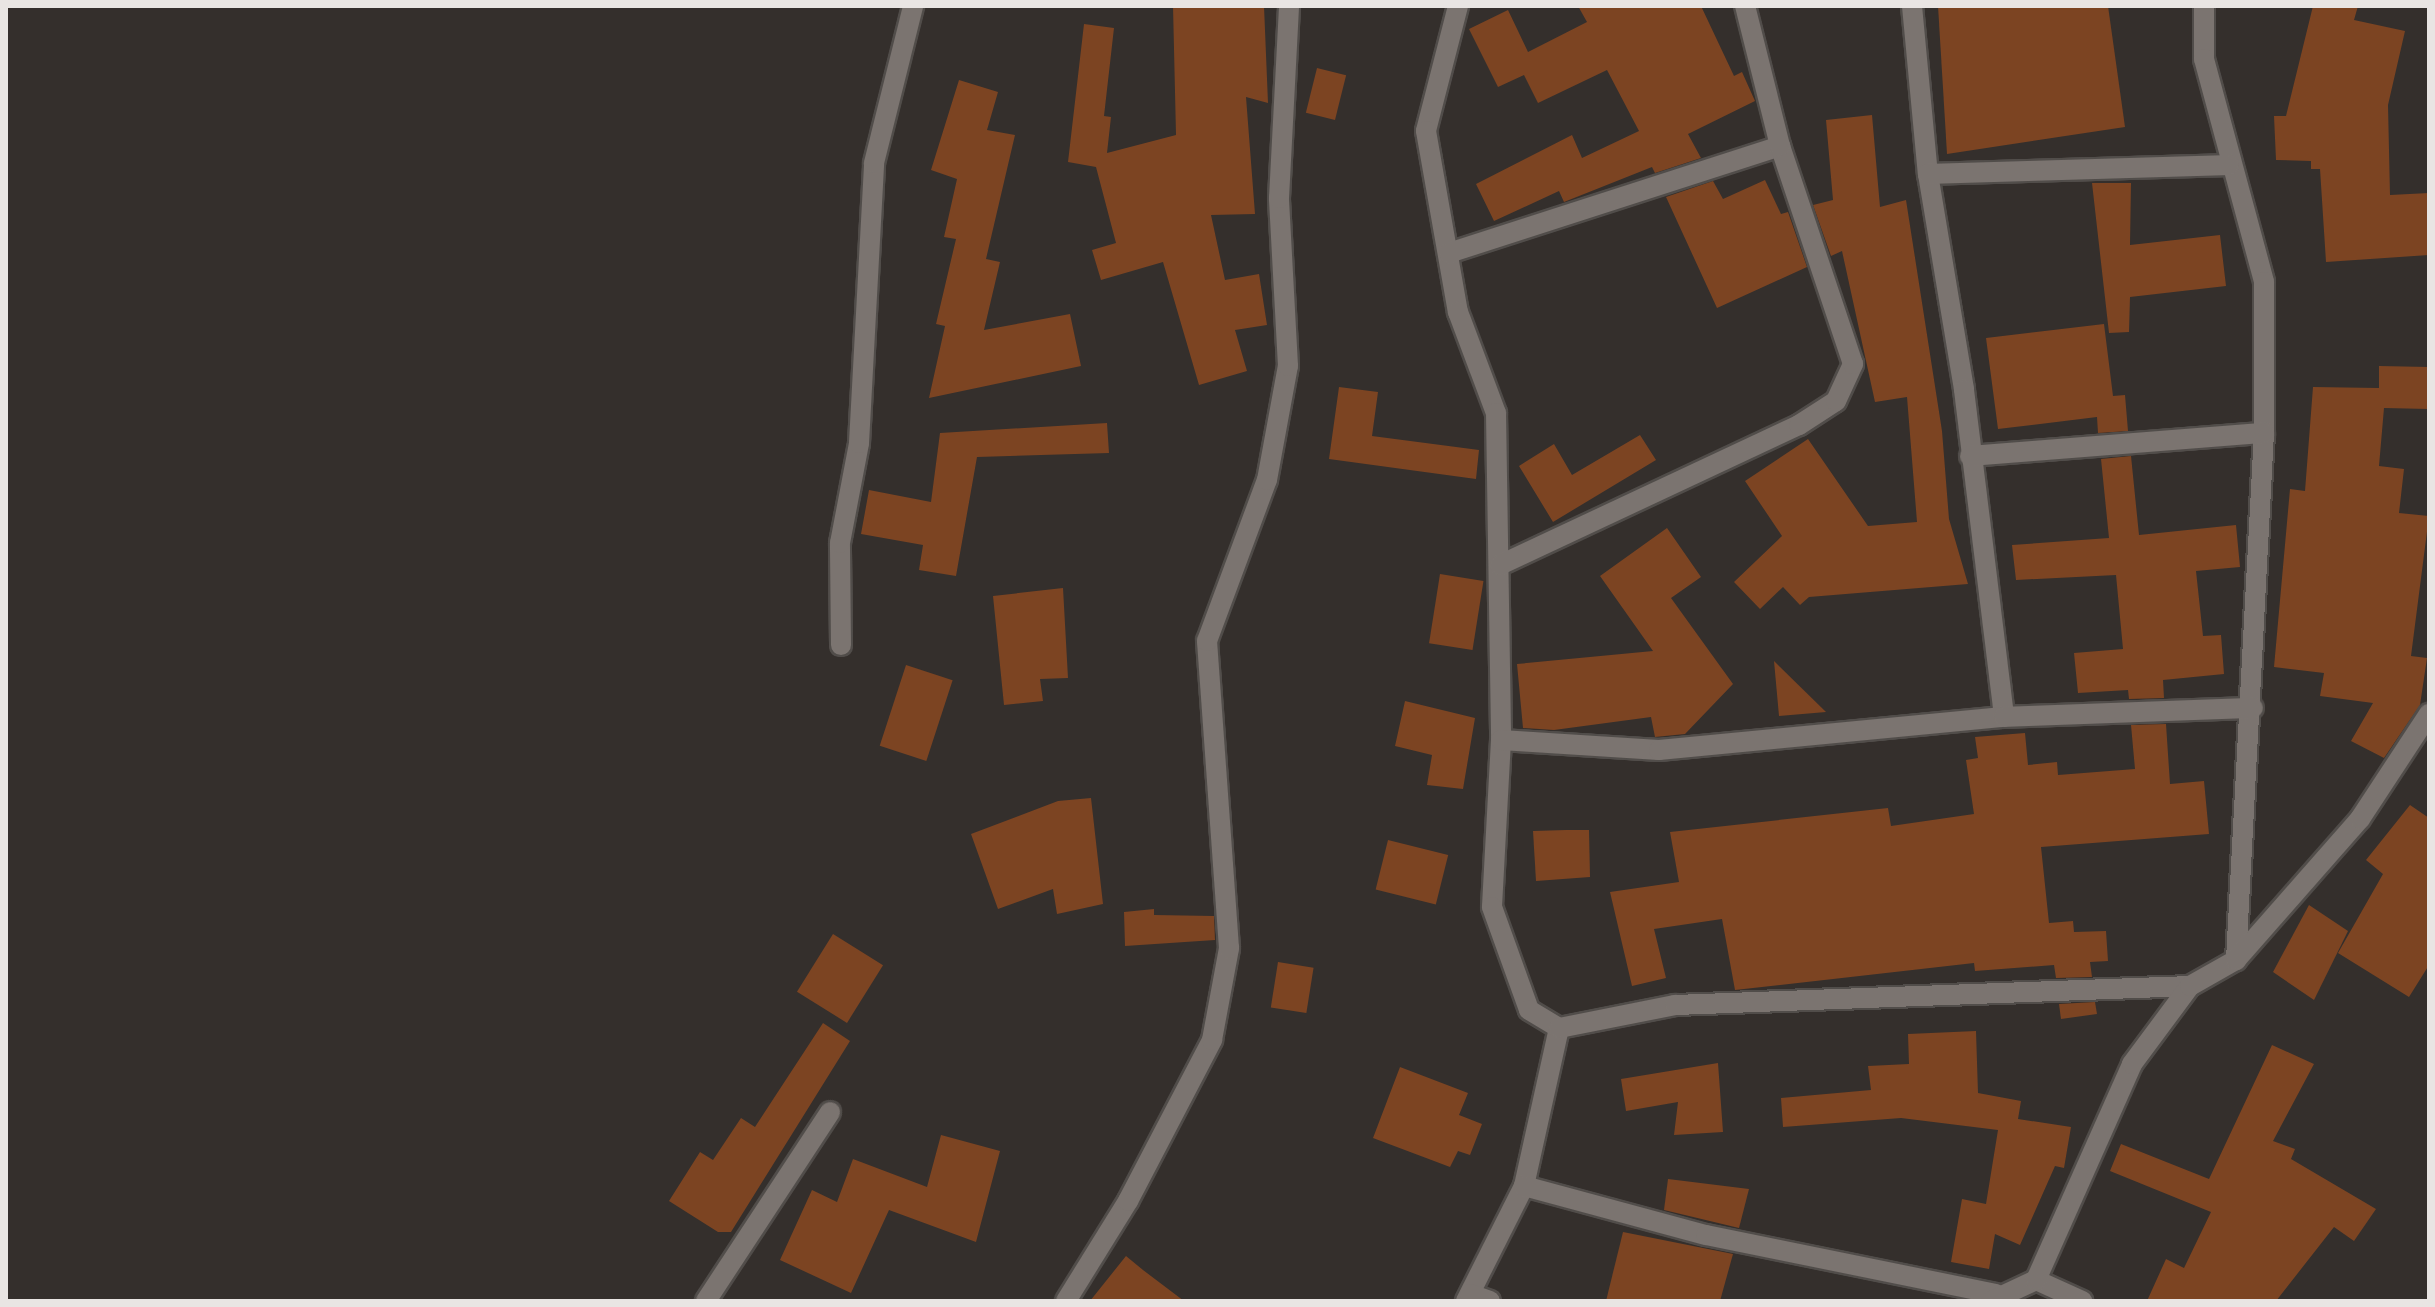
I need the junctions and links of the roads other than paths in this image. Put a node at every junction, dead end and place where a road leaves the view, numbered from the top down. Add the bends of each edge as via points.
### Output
1 (913, 6) edge
2 (1289, 6) edge
3 (1458, 6) edge
4 (1745, 6) edge
5 (1912, 6) edge
6 (2204, 6) edge
7 (1780, 146) junction
8 (2229, 165) junction
9 (1928, 174) junction
10 (1449, 253) junction
11 (2264, 433) junction
12 (1970, 456) junction
13 (1500, 565) junction
14 (841, 645) dead end
15 (2253, 708) junction
16 (2429, 714) edge
17 (2004, 717) junction
18 (1501, 740) junction
19 (2236, 960) junction
20 (2190, 986) junction
21 (1559, 1028) junction
22 (830, 1112) dead end
23 (1524, 1186) junction
24 (2036, 1280) junction
25 (1994, 1298) edge
26 (1475, 1299) edge
27 (706, 1301) edge
28 (1066, 1301) edge
29 (2082, 1301) edge

1 - 14 street via 874,163 859,443 840,543
2 - 28 street via 1279,198 1288,366 1267,480 1207,641 1229,948 1212,1040 1128,1201
3 - 10 street via 1426,131
4 - 7 street
5 - 9 street
6 - 8 street via 2204,59
7 - 10 street
7 - 13 street via 1853,364 1836,401 1799,425
8 - 9 street
8 - 11 street via 2264,282
9 - 12 street
10 - 13 street via 1458,312 1496,413
11 - 12 street
11 - 15 street
12 - 17 street
13 - 18 street
15 - 17 street
15 - 19 street
16 - 19 street via 2360,819
17 - 18 street via 1659,750
18 - 21 street via 1492,907 1529,1010
19 - 20 street
20 - 21 street via 1675,1005
20 - 24 street via 2132,1064
21 - 23 street
22 - 27 street
23 - 25 street via 1706,1235
23 - 26 street
24 - 25 street
24 - 29 street

